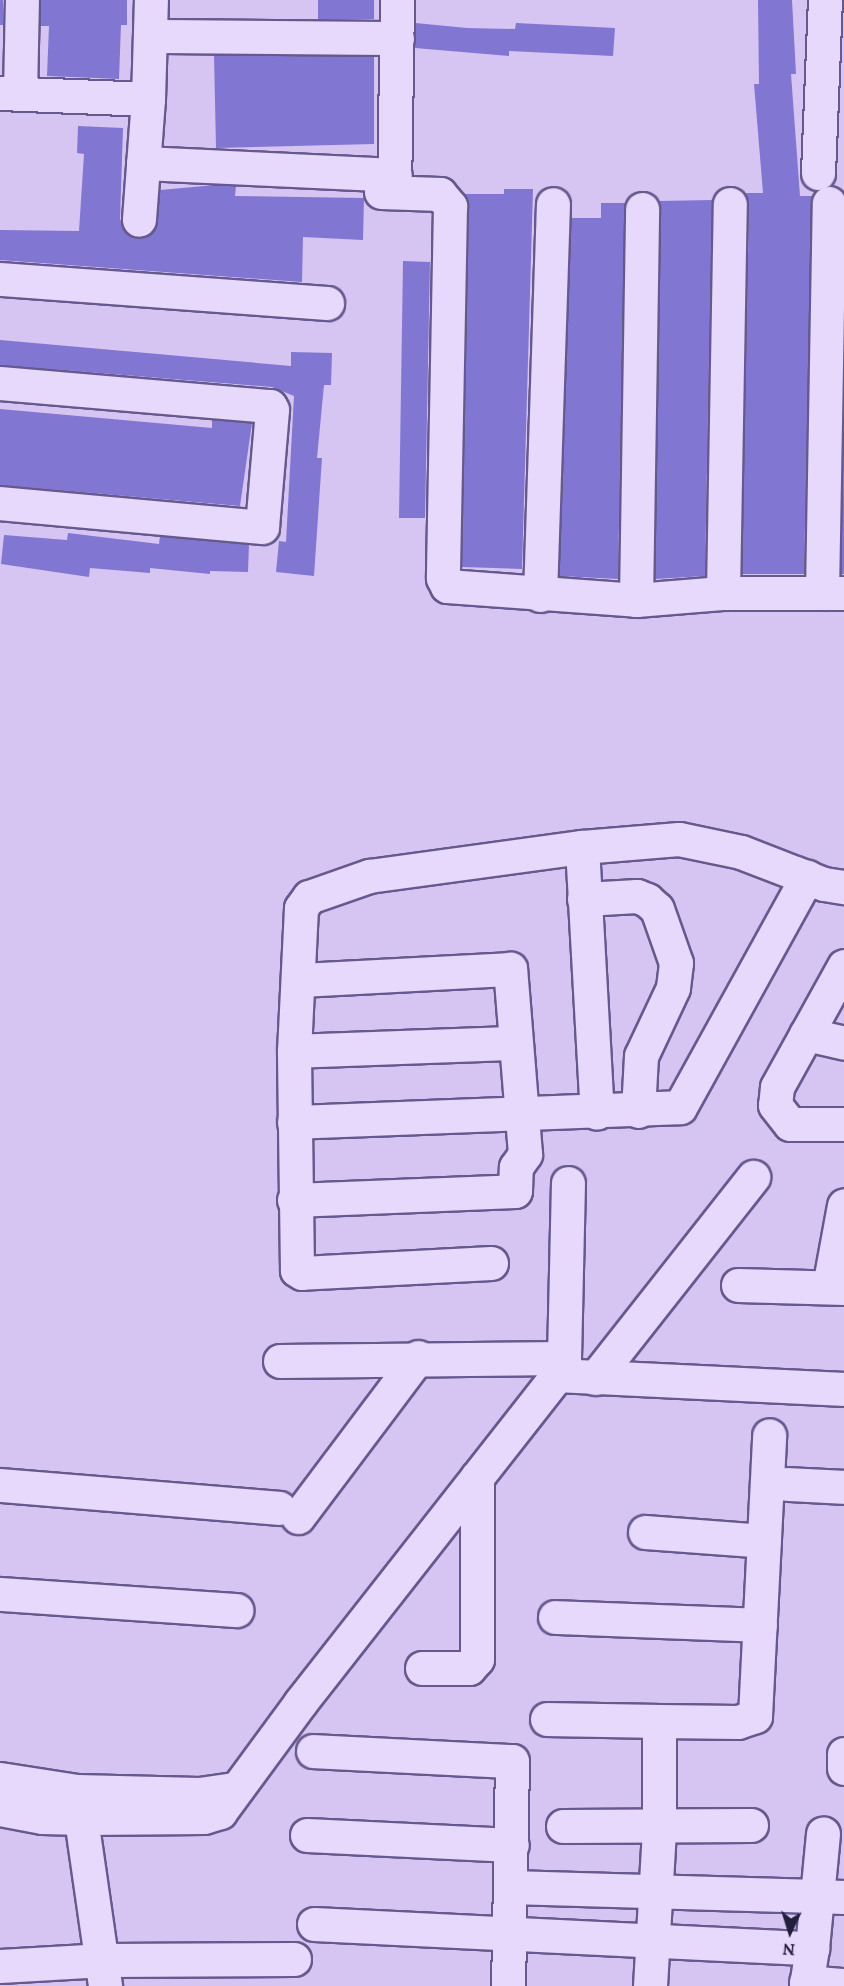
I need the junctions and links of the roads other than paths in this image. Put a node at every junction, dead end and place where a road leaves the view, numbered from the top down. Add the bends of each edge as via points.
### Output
1 (22, 0) edge
2 (150, 0) edge
3 (397, 0) edge
4 (825, 0) edge
5 (150, 36) junction
6 (397, 38) junction
7 (10, 93) edge
8 (148, 99) junction
9 (144, 163) junction
10 (818, 173) dead end
11 (390, 186) junction
12 (829, 203) dead end
13 (554, 204) dead end
14 (730, 204) dead end
15 (642, 209) dead end
16 (140, 220) dead end
17 (0, 279) edge
18 (327, 303) dead end
19 (0, 383) edge
20 (0, 503) edge
21 (723, 593) junction
22 (833, 593) edge
23 (540, 595) junction
24 (636, 600) junction
25 (582, 847) junction
26 (807, 877) junction
27 (844, 887) edge
28 (584, 899) junction
29 (844, 966) edge
30 (298, 980) junction
31 (806, 1034) junction
32 (844, 1042) edge
33 (514, 1043) junction
34 (294, 1051) junction
35 (638, 1112) junction
36 (597, 1113) junction
37 (522, 1116) junction
38 (294, 1122) junction
39 (844, 1124) edge
40 (753, 1177) dead end
41 (568, 1183) dead end
42 (294, 1200) junction
43 (844, 1205) edge
44 (491, 1263) dead end
45 (738, 1285) dead end
46 (836, 1288) edge
47 (418, 1357) junction
48 (280, 1361) dead end
49 (561, 1366) junction
50 (595, 1378) junction
51 (844, 1389) edge
52 (769, 1435) dead end
53 (477, 1477) junction
54 (787, 1484) dead end
55 (0, 1485) edge
56 (844, 1487) edge
57 (645, 1532) dead end
58 (764, 1541) junction
59 (0, 1594) edge
60 (236, 1610) dead end
61 (555, 1617) dead end
62 (760, 1625) junction
63 (422, 1668) dead end
64 (547, 1719) dead end
65 (658, 1721) junction
66 (313, 1751) dead end
67 (844, 1754) edge
68 (844, 1768) edge
69 (0, 1779) edge
70 (79, 1804) junction
71 (0, 1809) edge
72 (751, 1825) dead end
73 (563, 1826) dead end
74 (659, 1826) junction
75 (823, 1834) dead end
76 (307, 1835) dead end
77 (512, 1845) junction
78 (510, 1887) junction
79 (655, 1892) junction
80 (830, 1897) edge
81 (314, 1924) dead end
82 (508, 1933) junction
83 (651, 1942) junction
84 (812, 1948) junction
85 (294, 1959) dead end
86 (0, 1966) edge
87 (104, 1973) edge
88 (806, 1984) edge
89 (844, 1984) edge
90 (508, 1986) edge
91 (650, 1986) edge

1 - 7 street
2 - 5 street
3 - 6 street
4 - 10 street
5 - 6 street
5 - 8 street
6 - 11 street
7 - 8 street
8 - 9 street
9 - 11 street
9 - 16 street
11 - 23 street via 440,194 450,207 443,578 447,586
12 - 22 street
13 - 23 street
14 - 21 street
15 - 24 street
17 - 18 street
19 - 20 street via 270,406 272,410 262,527
21 - 22 street
21 - 24 street
23 - 24 street
25 - 26 street via 679,839 741,852
25 - 28 street
25 - 30 street via 369,876 334,885 309,897 301,908
26 - 27 street
26 - 35 street via 685,1103 673,1110
28 - 35 street via 637,896 647,900 657,909 676,963 673,988 641,1056
28 - 36 street
29 - 31 street
30 - 33 street via 510,969
30 - 34 street
31 - 32 street
31 - 39 street via 777,1088 775,1105 790,1124
33 - 34 street
33 - 37 street
34 - 38 street
35 - 36 street
36 - 37 street
37 - 38 street
37 - 42 street via 525,1154 516,1167 516,1190
38 - 42 street
40 - 50 street
41 - 49 street
42 - 44 street via 294,1263 302,1273
43 - 46 street
45 - 46 street
47 - 48 street
47 - 49 street
47 - 55 street via 288,1513
49 - 50 street
49 - 53 street
50 - 51 street
52 - 58 street
53 - 63 street via 477,1659 469,1668
53 - 70 street via 234,1789
54 - 56 street
57 - 58 street
58 - 62 street
59 - 60 street
61 - 62 street
62 - 65 street via 754,1716 738,1722
64 - 65 street
65 - 74 street
66 - 77 street via 509,1759 515,1771
67 - 68 street
69 - 70 street
70 - 71 street via 42,1817
70 - 87 street
72 - 74 street
73 - 74 street
74 - 79 street
75 - 80 street
76 - 77 street
77 - 78 street
78 - 79 street
78 - 82 street
79 - 80 street
79 - 83 street
80 - 84 street
81 - 82 street
82 - 83 street
82 - 90 street
83 - 84 street
83 - 91 street
84 - 88 street
85 - 87 street
86 - 87 street
88 - 89 street

